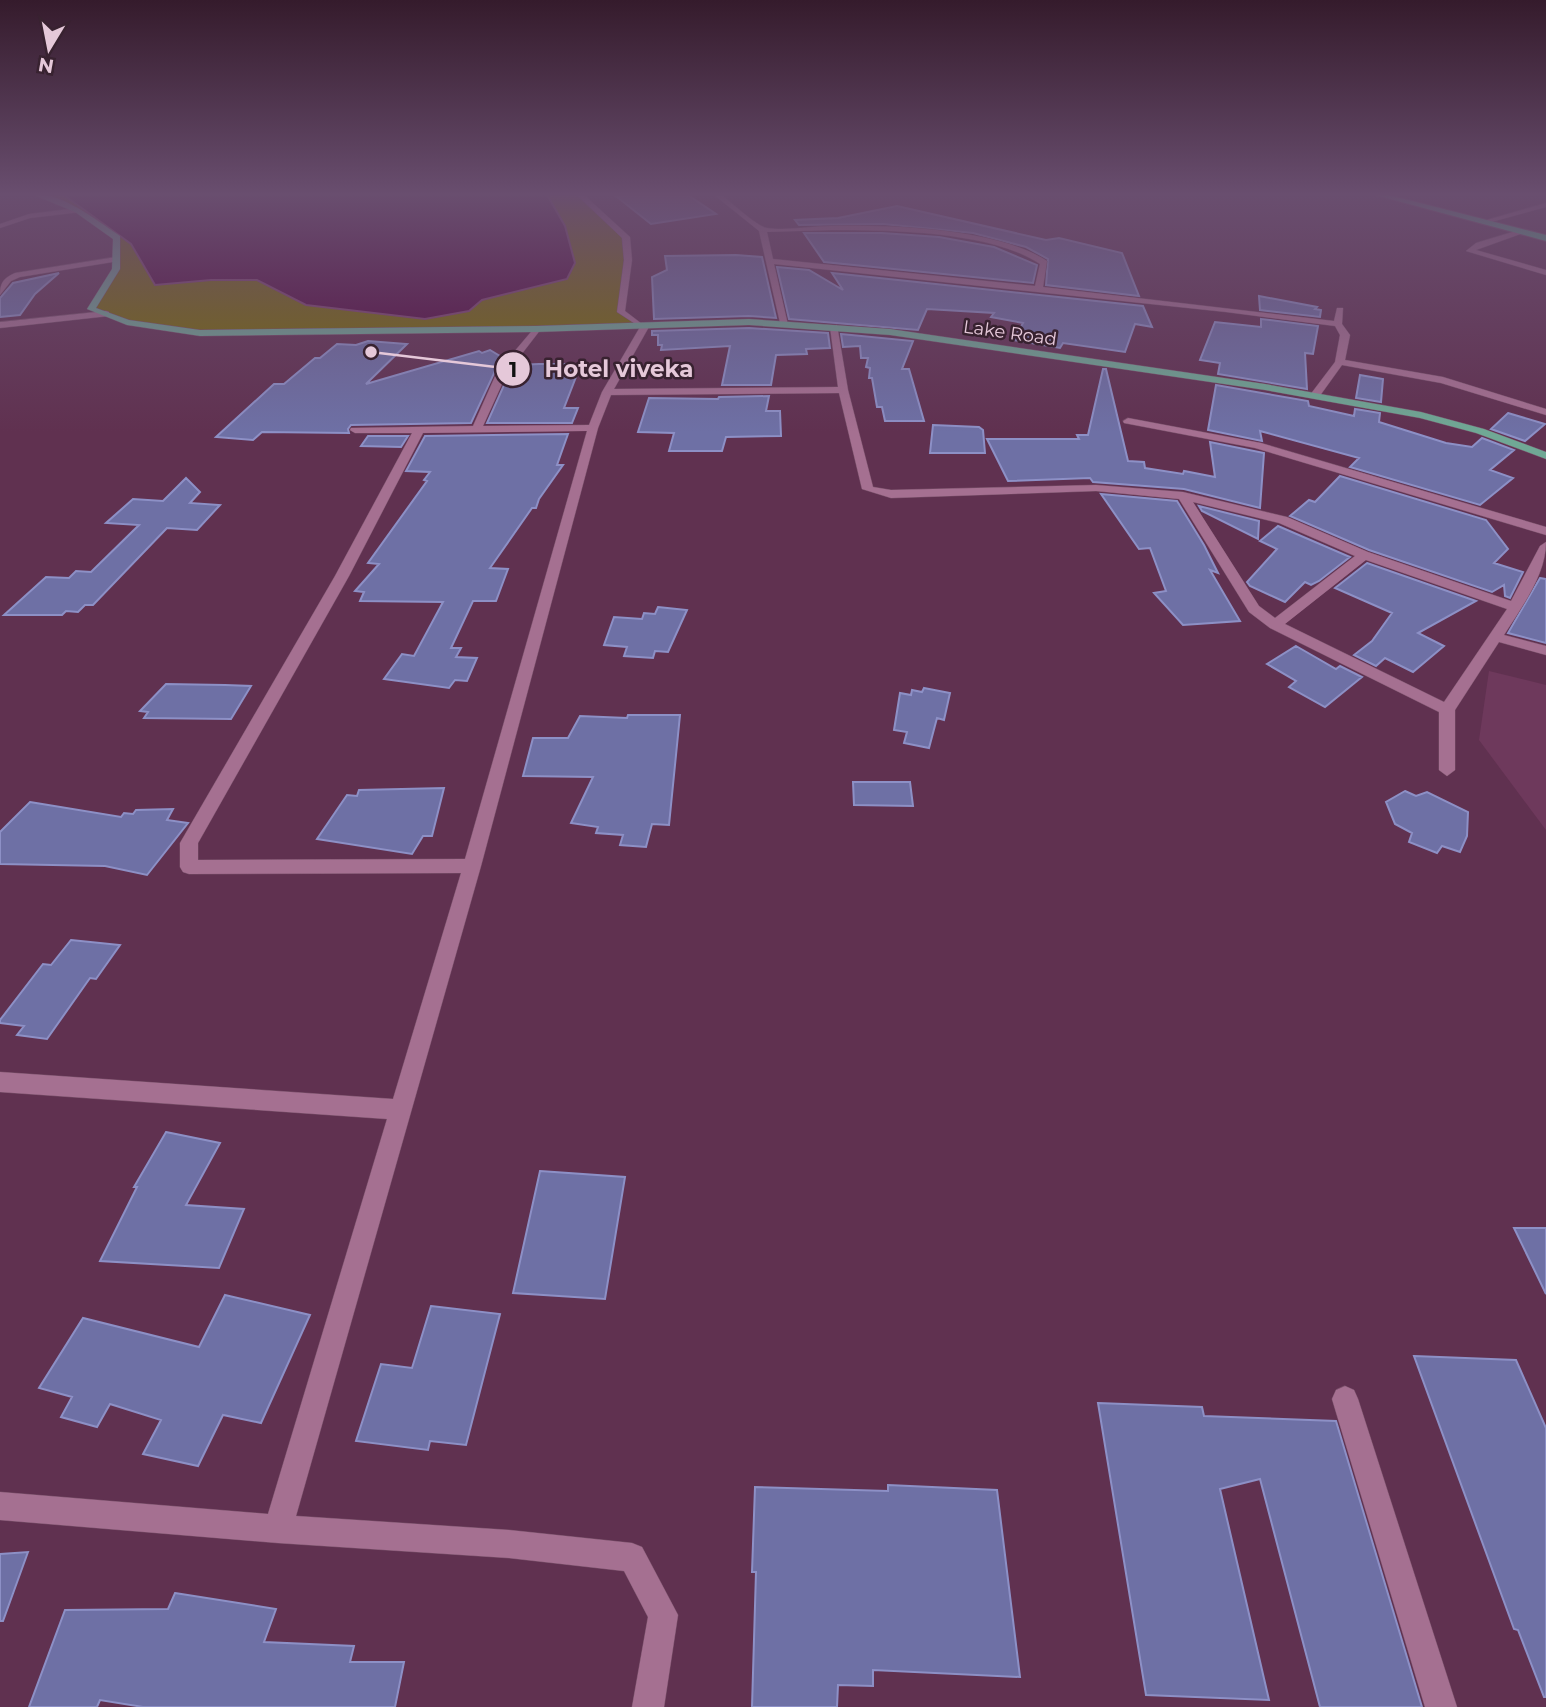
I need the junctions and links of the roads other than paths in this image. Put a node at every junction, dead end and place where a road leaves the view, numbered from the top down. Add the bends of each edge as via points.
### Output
1 (9, 273) edge
2 (42, 273) edge
3 (114, 273) edge
4 (626, 273) edge
5 (773, 273) edge
6 (882, 273) edge
7 (1042, 273) edge
8 (8, 279) junction
9 (1038, 289) junction
10 (0, 292) edge
11 (1340, 310) dead end
12 (106, 314) junction
13 (1338, 324) junction
14 (0, 325) edge
15 (643, 325) junction
16 (784, 325) junction
17 (834, 327) junction
18 (536, 329) junction
19 (1340, 362) junction
20 (843, 390) junction
21 (607, 392) junction
22 (1315, 395) junction
23 (1546, 412) edge
24 (1128, 421) dead end
25 (477, 428) junction
26 (593, 428) junction
27 (355, 430) dead end
28 (419, 430) junction
29 (1546, 456) edge
30 (1183, 496) junction
31 (1546, 531) edge
32 (1546, 546) edge
33 (1364, 555) junction
34 (1516, 607) junction
35 (1275, 625) junction
36 (1496, 637) junction
37 (1546, 651) edge
38 (1447, 710) junction
39 (1447, 770) dead end
40 (472, 866) junction
41 (0, 1082) edge
42 (400, 1110) junction
43 (1345, 1399) dead end
44 (0, 1506) edge
45 (278, 1529) junction
46 (648, 1707) edge
47 (1441, 1707) edge

1 - 8 street
2 - 8 street
3 - 12 main road via 91,309
4 - 15 street via 621,312
5 - 16 street
6 - 9 street
7 - 9 street
8 - 10 street
9 - 13 street
11 - 13 street
12 - 14 street
12 - 18 main road, Lake Road via 127,322 200,333
13 - 19 street via 1345,335
15 - 16 main road, Lake Road
15 - 18 main road, Lake Road
15 - 21 street
16 - 17 main road, Lake Road
17 - 20 street
17 - 22 main road, Lake Road
18 - 25 street via 502,372
19 - 22 street
19 - 23 street via 1443,380
20 - 21 street
20 - 30 street via 868,489 891,494 1096,488
21 - 26 street
22 - 29 main road, Lake Road via 1422,415
24 - 31 street via 1257,445
25 - 26 street
25 - 28 street
26 - 40 street
27 - 28 street
28 - 40 street via 342,576 189,843 189,867
30 - 33 street via 1283,520
30 - 35 street via 1254,609
32 - 34 street
33 - 34 street
33 - 35 street
34 - 36 street
35 - 38 street
36 - 37 street
36 - 38 street
38 - 39 street
40 - 42 street
41 - 42 street
42 - 45 street
43 - 47 street
44 - 45 street
45 - 46 street via 632,1557 663,1615

